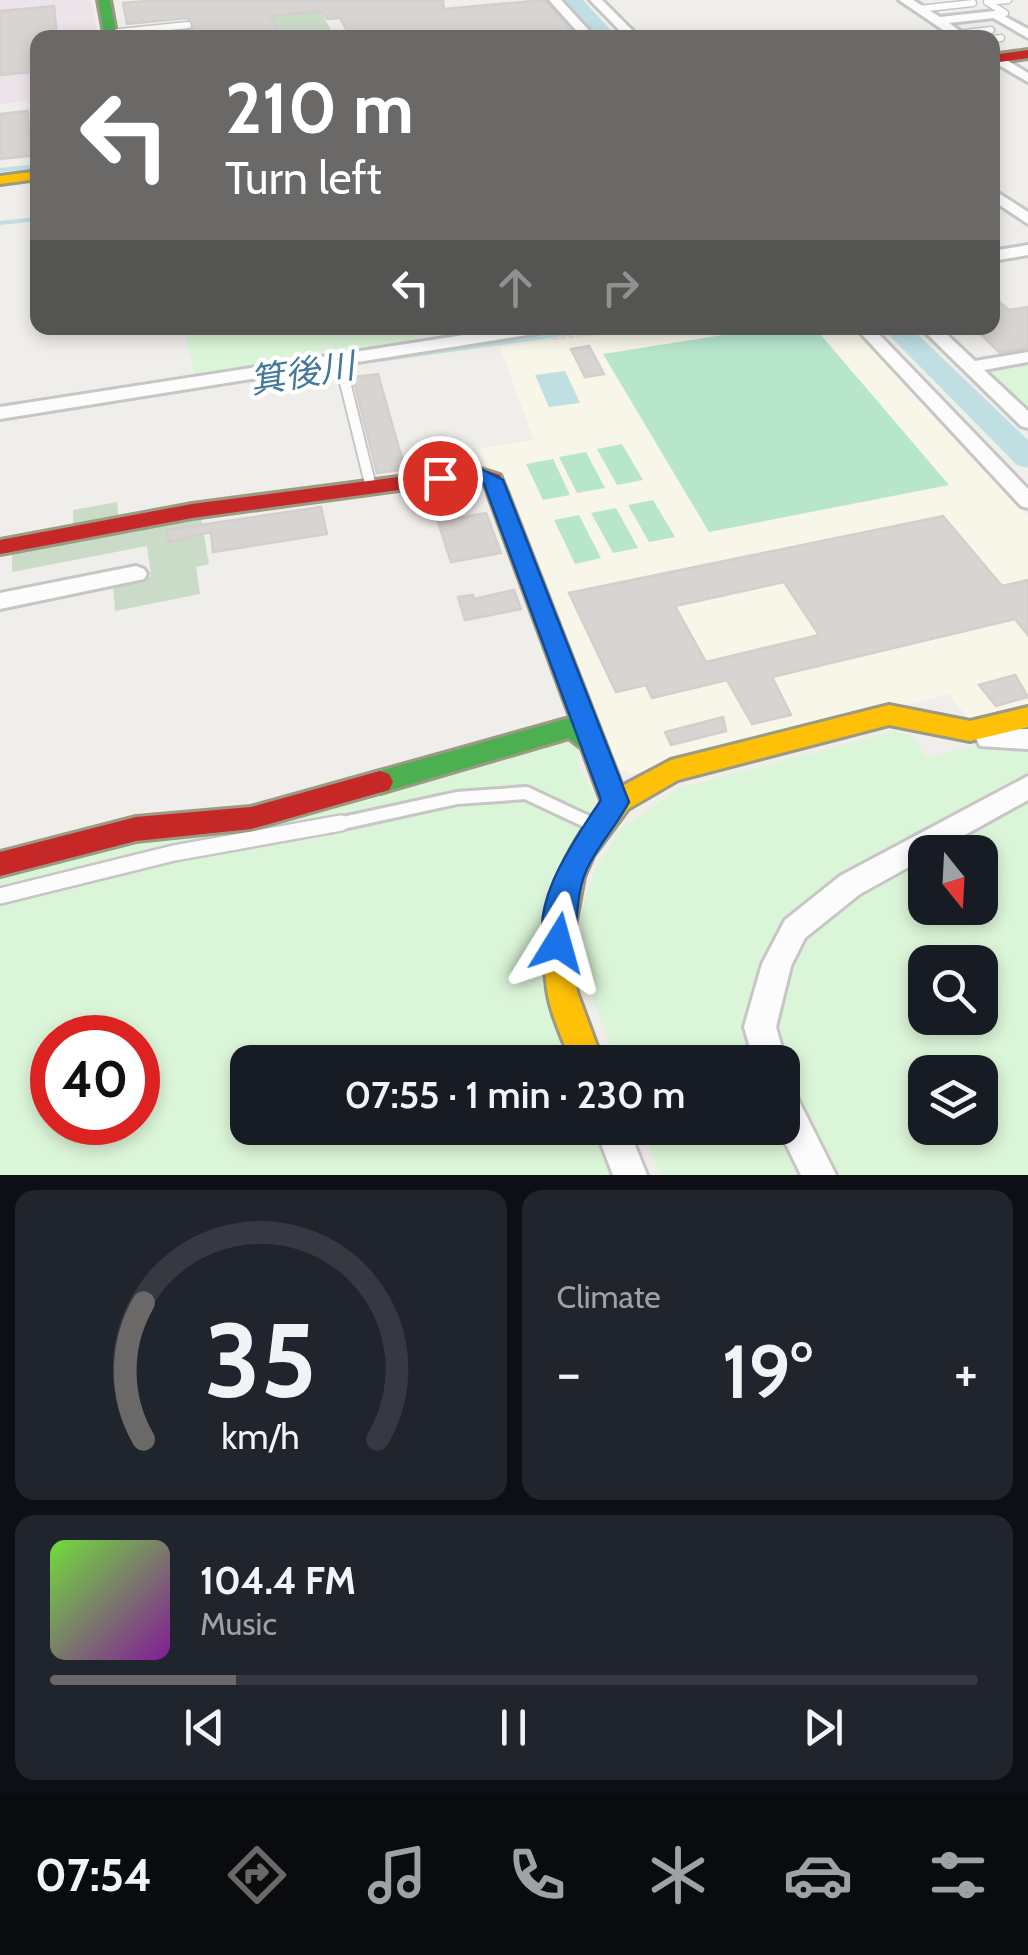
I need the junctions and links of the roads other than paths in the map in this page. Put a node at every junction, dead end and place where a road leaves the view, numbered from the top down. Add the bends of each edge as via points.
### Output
1 (104, 0) edge
2 (555, 0) edge
3 (596, 0) edge
4 (905, 0) edge
5 (1008, 0) edge
6 (973, 3) dead end
7 (919, 9) junction
8 (995, 14) junction
9 (939, 22) junction
10 (188, 25) dead end
11 (110, 30) edge
12 (150, 30) edge
13 (583, 30) edge
14 (626, 30) edge
15 (952, 30) edge
16 (1027, 38) edge
17 (1000, 48) edge
18 (1000, 54) edge
19 (1028, 78) edge
20 (30, 176) edge
21 (0, 180) edge
22 (1000, 198) edge
23 (1028, 219) edge
24 (1028, 250) edge
25 (1000, 255) edge
26 (495, 335) edge
27 (871, 335) edge
28 (937, 335) edge
29 (1028, 356) edge
30 (970, 367) junction
31 (342, 370) dead end
32 (0, 413) edge
33 (1028, 422) edge
34 (371, 487) junction
35 (1028, 500) edge
36 (0, 548) edge
37 (136, 574) dead end
38 (0, 600) edge
39 (1028, 716) edge
40 (989, 738) dead end
41 (1028, 738) edge
42 (591, 742) junction
43 (1028, 787) edge
44 (615, 802) junction
45 (596, 826) junction
46 (0, 864) edge
47 (0, 896) edge
48 (582, 1045) edge
49 (765, 1045) edge
50 (800, 1136) edge
51 (619, 1145) edge
52 (630, 1175) edge
53 (819, 1175) edge

1 - 11 street
2 - 13 street
3 - 14 street
4 - 7 street
5 - 8 lane via 987,2 1005,14
6 - 7 lane
7 - 9 street
8 - 9 street
8 - 16 street
9 - 15 street
10 - 12 lane
16 - 17 street
18 - 19 street
20 - 21 street
22 - 23 street
24 - 25 street
26 - 32 street
27 - 35 street
28 - 30 street
29 - 30 street
30 - 33 street
31 - 34 lane
34 - 36 street
34 - 42 street via 475,473 493,480
37 - 38 street
39 - 44 street via 970,731 890,716 671,771 643,780
40 - 41 street
42 - 44 street
42 - 46 street via 574,728 252,818 136,829
43 - 49 street via 850,885 795,929 776,964 760,1027
44 - 45 street
45 - 47 lane via 526,793 457,798 174,853
45 - 48 street via 558,916 558,970
50 - 53 street
51 - 52 street

